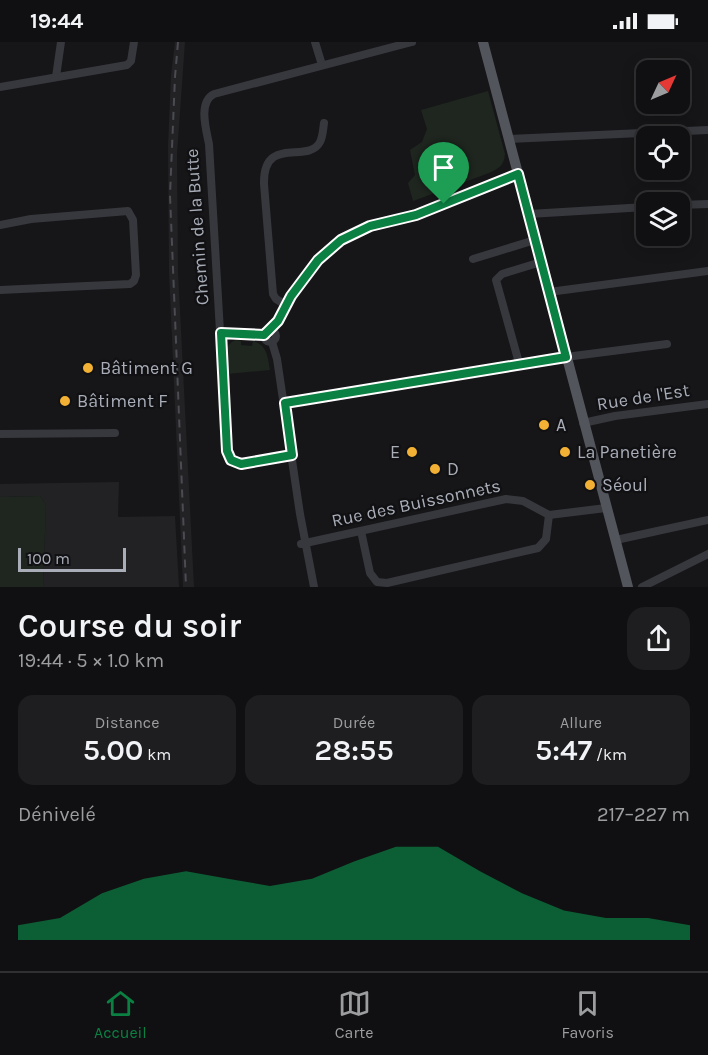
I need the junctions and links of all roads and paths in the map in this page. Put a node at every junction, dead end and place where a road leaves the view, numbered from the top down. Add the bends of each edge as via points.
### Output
1 (61, 42) edge
2 (134, 42) edge
3 (315, 42) edge
4 (412, 42) edge
5 (483, 42) edge
6 (401, 43) edge
7 (322, 65) junction
8 (56, 77) junction
9 (0, 87) edge
10 (324, 123) dead end
11 (708, 130) edge
12 (509, 139) junction
13 (518, 174) junction
14 (708, 204) edge
15 (690, 205) edge
16 (636, 208) edge
17 (529, 214) junction
18 (0, 225) edge
19 (535, 240) junction
20 (473, 259) dead end
21 (541, 262) junction
22 (708, 271) edge
23 (0, 290) edge
24 (549, 292) junction
25 (286, 305) junction
26 (221, 333) junction
27 (271, 335) junction
28 (667, 344) dead end
29 (566, 357) junction
30 (519, 363) junction
31 (285, 403) junction
32 (708, 404) edge
33 (584, 423) junction
34 (115, 433) dead end
35 (0, 434) edge
36 (292, 455) junction
37 (606, 508) junction
38 (549, 515) junction
39 (708, 520) edge
40 (361, 531) junction
41 (615, 540) junction
42 (304, 544) junction
43 (708, 554) edge
44 (314, 587) edge
45 (628, 587) edge
46 (642, 587) edge

1 - 8 street
2 - 8 street via 127,66
3 - 7 street
4 - 6 street
5 - 12 main road
6 - 7 street
7 - 26 street, Chemin de la Butte via 208,98 205,112
8 - 9 street
10 - 25 street via 317,146 306,152 276,156 265,170 273,294
11 - 12 street
12 - 13 main road
13 - 17 main road
13 - 25 street via 416,215 350,234 318,260
14 - 15 street
16 - 17 street
17 - 19 main road
18 - 23 street via 128,211 133,220 136,275 129,284
19 - 20 street
19 - 21 main road
21 - 24 main road
21 - 30 street via 502,274 496,280
22 - 24 street
24 - 29 main road
25 - 27 street
26 - 27 street
26 - 36 street, Chemin de la Butte via 228,456 241,464
27 - 31 street
28 - 29 street
29 - 30 street
29 - 33 main road
30 - 31 street
31 - 36 street
32 - 33 street, Rue de l'Est
33 - 37 main road
34 - 35 street
36 - 42 street
37 - 38 street
37 - 41 main road
38 - 40 street, Rue des Buissonnets via 523,501 506,499
38 - 40 street via 546,538 537,548 387,583 371,577
39 - 41 street
40 - 42 street, Rue des Buissonnets
41 - 45 main road
42 - 44 street
43 - 46 street

